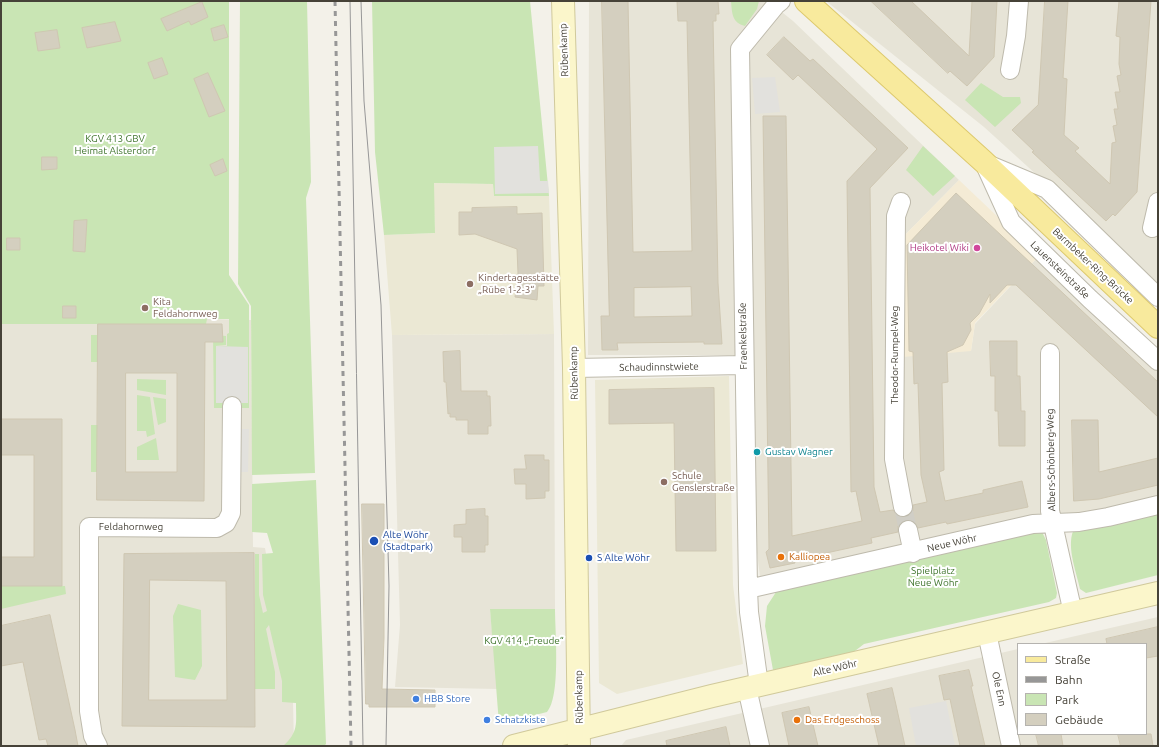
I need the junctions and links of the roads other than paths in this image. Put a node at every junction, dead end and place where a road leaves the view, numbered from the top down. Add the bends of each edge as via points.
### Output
1 (562, 1) edge
2 (781, 1) edge
3 (806, 1) edge
4 (1019, 1) edge
5 (1010, 70) dead end
6 (984, 162) junction
7 (901, 202) dead end
8 (1158, 202) edge
9 (1028, 205) joint
10 (1152, 228) dead end
11 (1158, 297) edge
12 (1158, 327) edge
13 (1050, 353) dead end
14 (1158, 361) edge
15 (743, 365) junction
16 (574, 368) junction
17 (232, 406) dead end
18 (1158, 505) edge
19 (903, 507) tunnel mouth
20 (1053, 522) junction
21 (908, 530) tunnel mouth
22 (913, 553) junction
23 (748, 589) junction
24 (1158, 593) edge
25 (1073, 613) junction
26 (987, 633) junction
27 (753, 687) junction
28 (579, 738) edge
29 (98, 746) edge
30 (514, 746) edge
31 (760, 746) edge
32 (1011, 746) edge

1 - 16 street, Rübenkamp
2 - 15 street, Fraenkelstraße via 740,49
3 - 6 main road, Lauensteinstraße
4 - 5 street
6 - 9 main road, Lauensteinstraße
6 - 11 street, Lauensteinstraße via 1047,189
6 - 14 street, Lauensteinstraße via 1011,222
7 - 19 street, Theodor-Rumpel-Weg via 896,216 894,460
8 - 10 street
9 - 12 main road, Barmbeker-Ring-Brücke
13 - 20 street, Albers-Schönberg-Weg via 1050,501
15 - 16 street, Schaudinnstwiete
15 - 23 street, Fraenkelstraße
16 - 28 street, Rübenkamp
17 - 29 street, Feldahornweg via 230,512 226,523 217,528 89,527 89,711 93,736
18 - 20 street, Neue Wöhr via 1079,522
20 - 22 street, Neue Wöhr via 1033,524
20 - 25 street, Albers-Schönberg-Weg
21 - 22 street
22 - 23 street, Neue Wöhr
23 - 27 street, Fraenkelstraße
24 - 25 street, Alte Wöhr
25 - 26 street, Alte Wöhr
26 - 27 street, Alte Wöhr
26 - 32 street, Ole Enn
27 - 28 street, Alte Wöhr
27 - 31 street, Fraenkelstraße
28 - 30 street, Alte Wöhr

